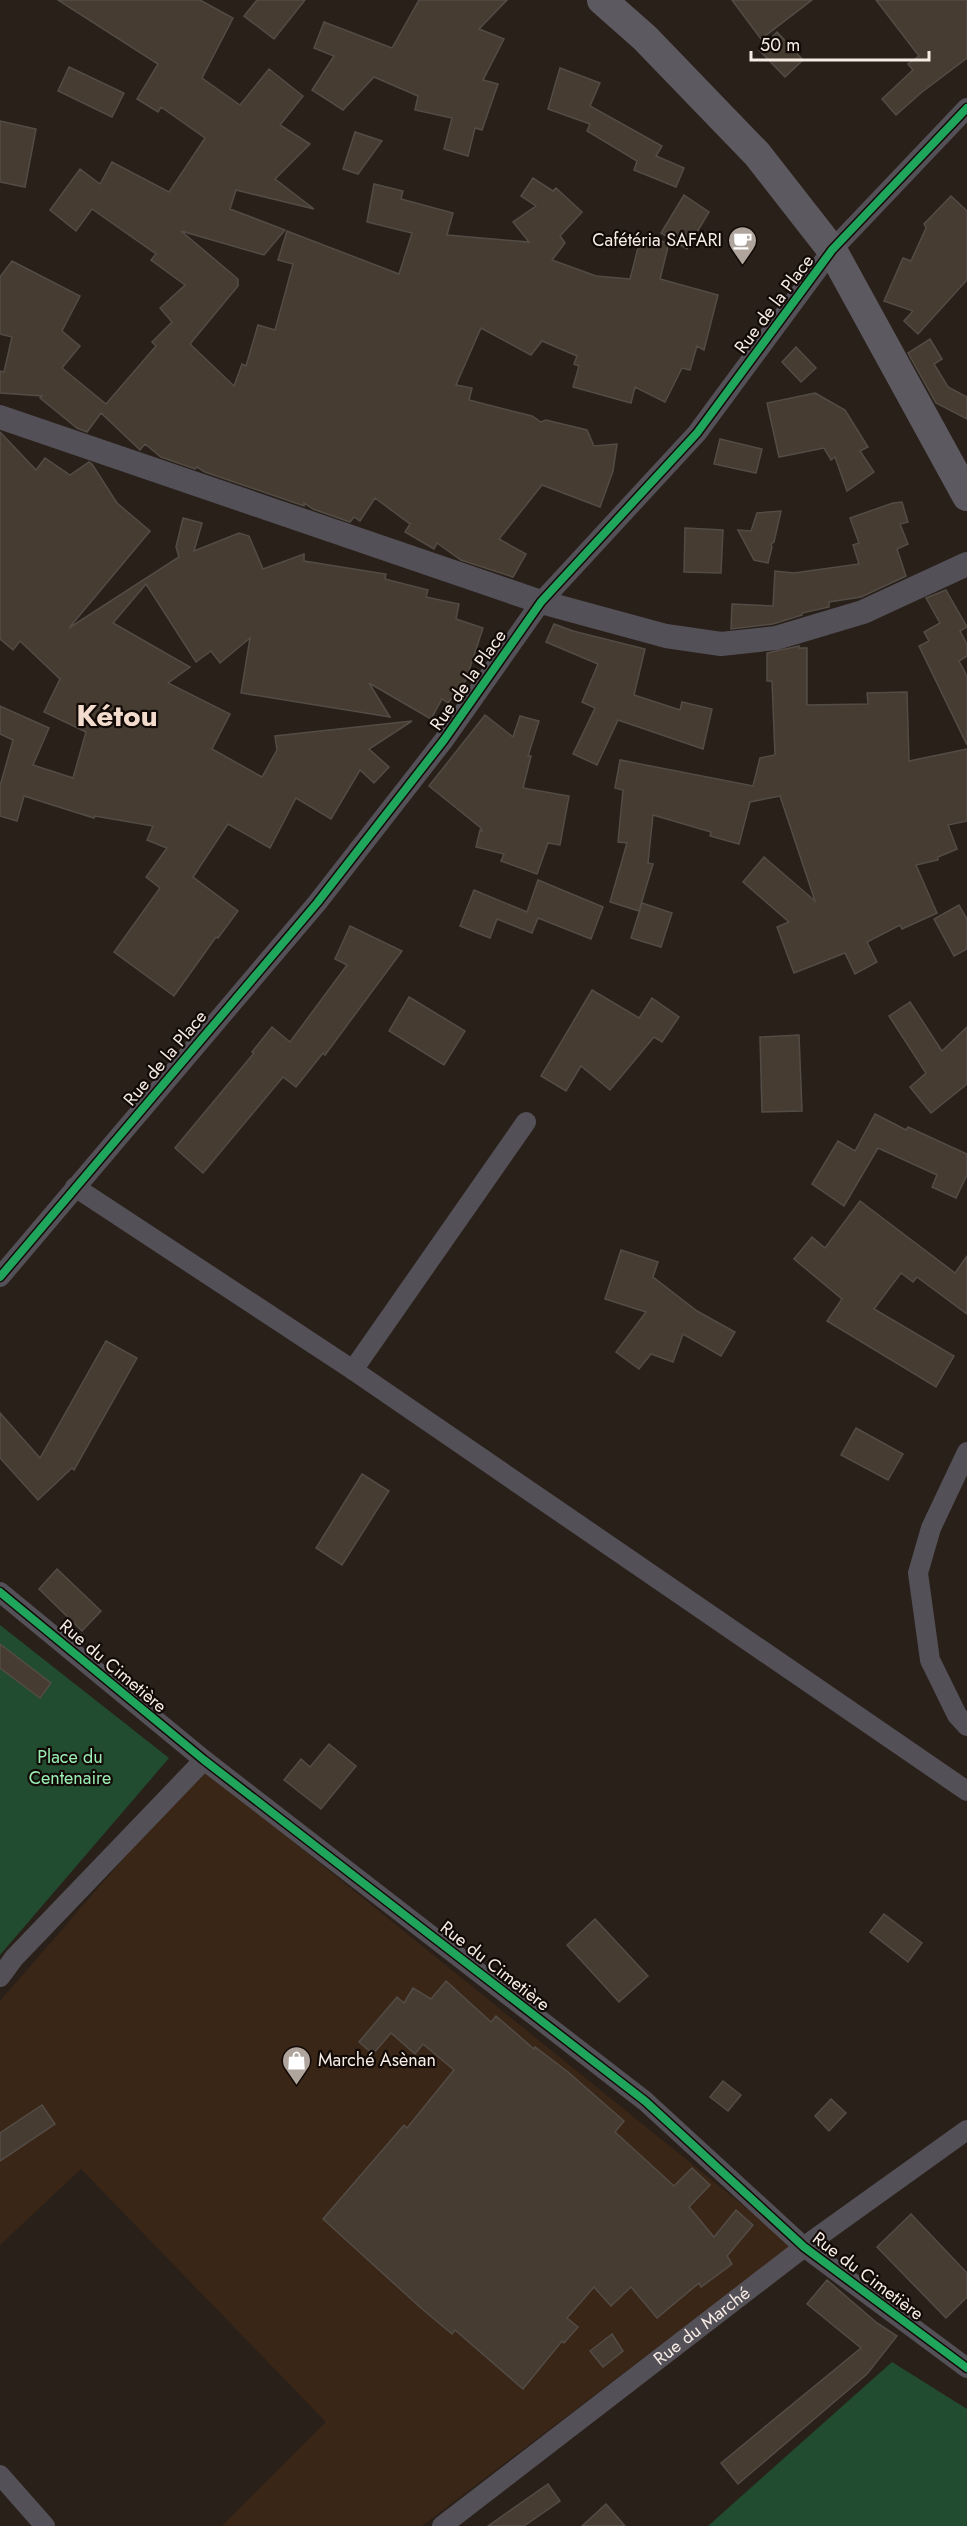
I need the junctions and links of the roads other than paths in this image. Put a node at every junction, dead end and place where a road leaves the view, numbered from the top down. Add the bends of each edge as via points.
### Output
1 (602, 0) edge
2 (967, 108) edge
3 (832, 250) junction
4 (0, 417) edge
5 (967, 496) edge
6 (967, 564) edge
7 (541, 602) junction
8 (526, 1122) dead end
9 (75, 1187) junction
10 (0, 1277) edge
11 (353, 1370) junction
12 (967, 1452) edge
13 (0, 1592) edge
14 (967, 1726) edge
15 (204, 1760) junction
16 (967, 1791) edge
17 (0, 1977) edge
18 (967, 2130) edge
19 (804, 2247) junction
20 (967, 2368) edge
21 (0, 2476) edge
22 (45, 2526) edge
23 (442, 2526) edge

1 - 3 main road via 645,38 757,154
2 - 3 street, Rue de la Place
3 - 5 main road
3 - 7 street, Rue de la Place via 697,433
4 - 7 street
6 - 7 street via 863,612 776,638 721,644 666,636
7 - 9 street, Rue de la Place via 444,740 317,903
8 - 11 street
9 - 10 street, Rue de la Place
9 - 11 street
11 - 16 street
12 - 14 street via 931,1528 918,1573 930,1660 957,1715
13 - 15 street, Rue du Cimetière
15 - 17 street
15 - 19 street, Rue du Cimetière via 645,2101
18 - 19 street, Rue du Marché
19 - 20 street, Rue du Cimetière
19 - 23 street, Rue du Marché
21 - 22 street

